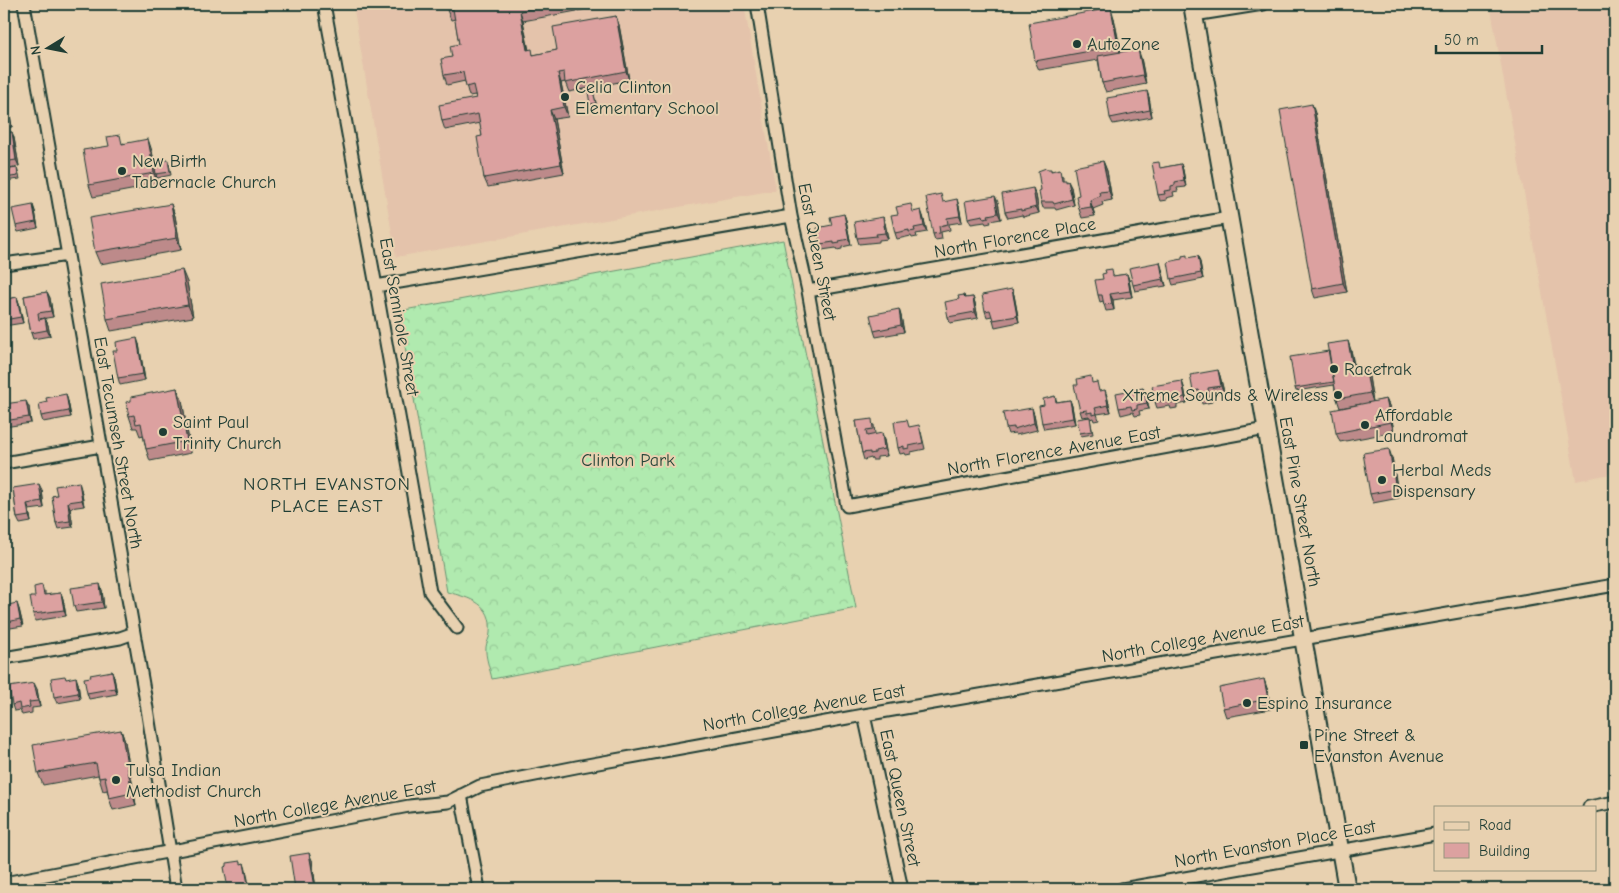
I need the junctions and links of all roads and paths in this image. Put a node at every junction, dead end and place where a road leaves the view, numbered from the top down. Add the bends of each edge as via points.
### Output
1 (24, 4) edge
2 (324, 4) edge
3 (758, 4) edge
4 (1263, 4) edge
5 (1193, 10) edge
6 (791, 216) junction
7 (1229, 218) junction
8 (68, 255) junction
9 (4, 264) edge
10 (376, 286) junction
11 (808, 291) junction
12 (1266, 429) junction
13 (100, 446) junction
14 (4, 463) edge
15 (847, 506) joint
16 (1615, 585) edge
17 (457, 628) dead end
18 (134, 633) junction
19 (1304, 639) junction
20 (4, 658) edge
21 (864, 715) junction
22 (461, 795) junction
23 (1615, 802) edge
24 (1594, 806) edge
25 (1434, 834) edge
26 (169, 851) junction
27 (1340, 851) junction
28 (4, 883) edge
29 (176, 889) edge
30 (479, 889) edge
31 (902, 889) edge
32 (1122, 889) edge
33 (1347, 889) edge

1 - 8 street, East Tecumseh Street North
2 - 10 street, East Seminole Street
3 - 6 street, East Queen Street
4 - 5 street
5 - 7 main road, East Pine Street North
6 - 10 street
6 - 11 street, East Queen Street
7 - 11 street, North Florence Place
7 - 12 main road, East Pine Street North
8 - 9 street
8 - 13 street, East Tecumseh Street North
10 - 17 street, East Seminole Street via 430,592
11 - 15 street, East Queen Street
12 - 15 street, North Florence Avenue East
12 - 19 main road, East Pine Street North
13 - 14 street
13 - 18 street, East Tecumseh Street North
16 - 19 street, North College Avenue East
18 - 20 street
18 - 26 street, East Tecumseh Street North
19 - 21 street, North College Avenue East
19 - 27 main road, East Pine Street North
21 - 22 street, North College Avenue East via 480,786
21 - 31 street, East Queen Street
22 - 26 street, North College Avenue East via 448,802 410,806
22 - 30 street
23 - 24 street
25 - 27 street, North Evanston Place East
26 - 28 street, North College Avenue East
26 - 29 street, East Tecumseh Street North
27 - 32 street, North Evanston Place East
27 - 33 main road, East Pine Street North

